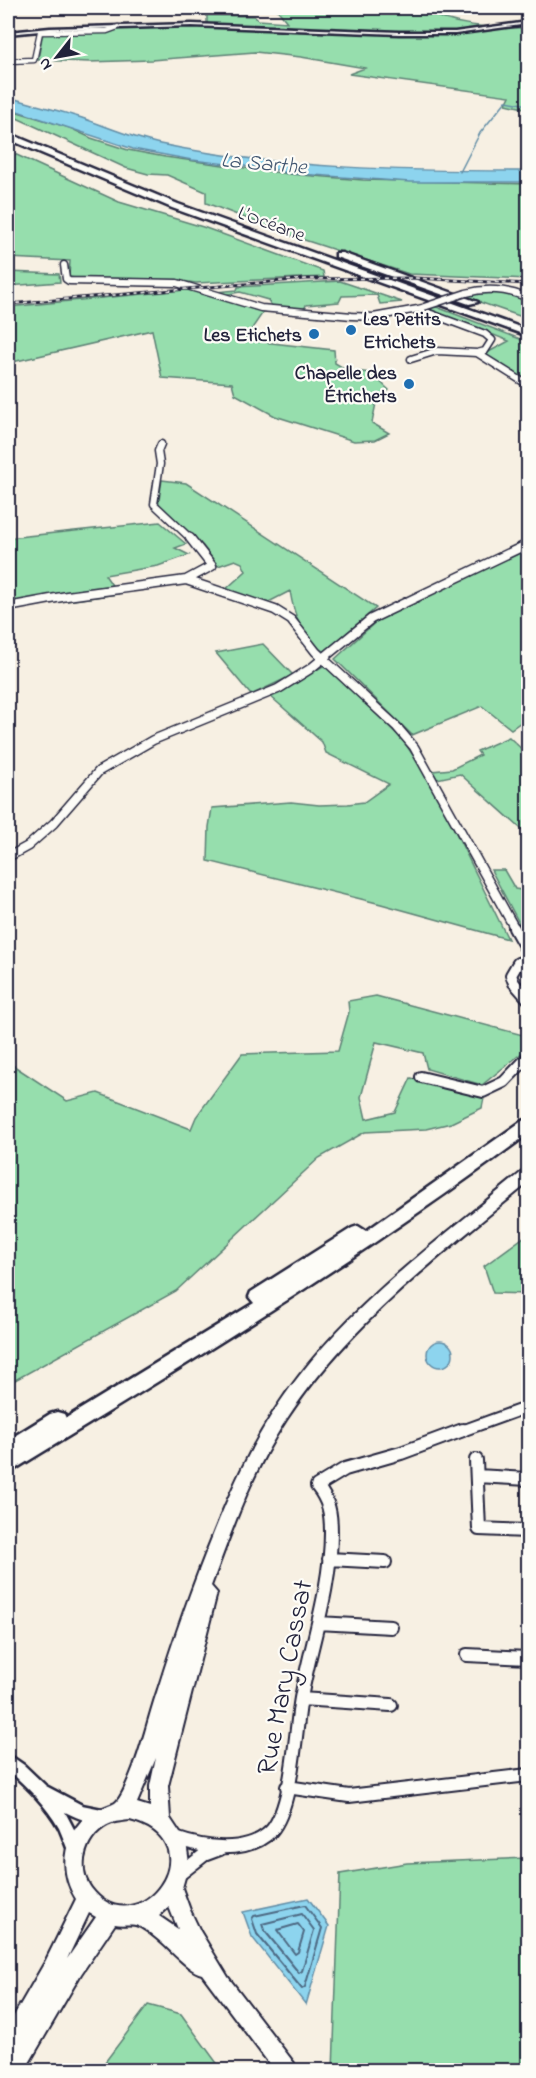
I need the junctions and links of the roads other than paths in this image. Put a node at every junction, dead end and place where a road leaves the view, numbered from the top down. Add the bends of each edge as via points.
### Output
1 (528, 23) edge
2 (118, 27) junction
3 (8, 33) edge
4 (8, 61) edge
5 (8, 131) edge
6 (8, 136) edge
7 (91, 170) junction
8 (122, 183) junction
9 (255, 231) junction
10 (64, 265) dead end
11 (418, 294) junction
12 (528, 297) edge
13 (421, 308) junction
14 (528, 322) edge
15 (528, 328) edge
16 (528, 333) edge
17 (528, 339) edge
18 (477, 353) junction
19 (411, 359) dead end
20 (528, 386) edge
21 (161, 444) dead end
22 (528, 544) edge
23 (186, 580) junction
24 (8, 608) edge
25 (323, 658) junction
26 (8, 857) edge
27 (528, 953) edge
28 (528, 960) edge
29 (528, 999) edge
30 (528, 1057) edge
31 (421, 1077) dead end
32 (528, 1114) edge
33 (528, 1125) edge
34 (528, 1175) edge
35 (528, 1407) edge
36 (8, 1450) edge
37 (476, 1460) dead end
38 (8, 1463) edge
39 (477, 1476) junction
40 (528, 1479) edge
41 (528, 1531) edge
42 (215, 1555) junction
43 (330, 1559) junction
44 (385, 1562) dead end
45 (318, 1623) junction
46 (391, 1627) dead end
47 (466, 1655) dead end
48 (528, 1658) edge
49 (301, 1699) junction
50 (391, 1705) dead end
51 (8, 1761) edge
52 (528, 1775) edge
53 (287, 1788) junction
54 (44, 1793) junction
55 (115, 1813) junction
56 (160, 1820) junction
57 (175, 1838) junction
58 (228, 1846) junction
59 (75, 1851) junction
60 (176, 1881) junction
61 (86, 1899) junction
62 (110, 1914) junction
63 (134, 1914) junction
64 (216, 1978) junction
65 (8, 2045) edge
66 (14, 2070) edge
67 (287, 2070) edge

1 - 2 street via 444,33 219,25
2 - 3 street
2 - 4 street via 108,31 40,32 34,60
5 - 7 highway, L’Océane
6 - 7 highway, L’Océane
7 - 8 highway, L’Océane
8 - 9 highway, L’Océane
8 - 11 highway, L’Océane
9 - 14 highway via 386,269
9 - 15 highway, L’Océane
10 - 13 street via 69,281 177,283 261,308 373,317
11 - 16 highway, L’Océane
11 - 17 highway
12 - 13 street, bridge via 501,288 481,289
13 - 18 street via 492,340
18 - 19 street via 437,351
18 - 20 street
21 - 23 street via 154,504 191,539 212,566
22 - 25 street via 371,619
23 - 24 street
23 - 25 street via 285,615
25 - 26 street via 278,689 153,740 99,771 54,823 28,846
25 - 27 street via 414,747
28 - 29 street via 518,963 511,975
30 - 31 street via 504,1082 483,1092
32 - 36 highway via 301,1270
33 - 38 highway via 310,1278
34 - 42 main road via 372,1306 319,1362 279,1416 251,1465
35 - 43 street, Rue Mary Cassat via 345,1469 317,1486 330,1507
37 - 39 street
39 - 40 street
39 - 41 street via 479,1529
42 - 55 main road via 172,1674 144,1770 135,1791
42 - 56 main road via 159,1786
43 - 44 street
43 - 45 street, Rue Mary Cassat
45 - 46 street
45 - 49 street, Rue Mary Cassat
47 - 48 street
49 - 50 street
49 - 53 street, Rue Mary Cassat
51 - 54 street
52 - 53 street via 349,1796
53 - 58 street, Rue Mary Cassat via 277,1822 266,1835
54 - 55 street via 76,1811
54 - 59 street via 71,1836
55 - 56 main road via 143,1812
55 - 59 main road via 94,1823 82,1835
56 - 57 main road
57 - 58 street via 202,1847
57 - 60 main road via 179,1851
58 - 60 street via 204,1855
59 - 61 main road via 73,1868
60 - 63 main road via 159,1903
60 - 64 main road via 193,1939
61 - 62 main road
61 - 65 main road
62 - 63 main road
62 - 66 main road
63 - 64 main road via 174,1936
64 - 67 main road

